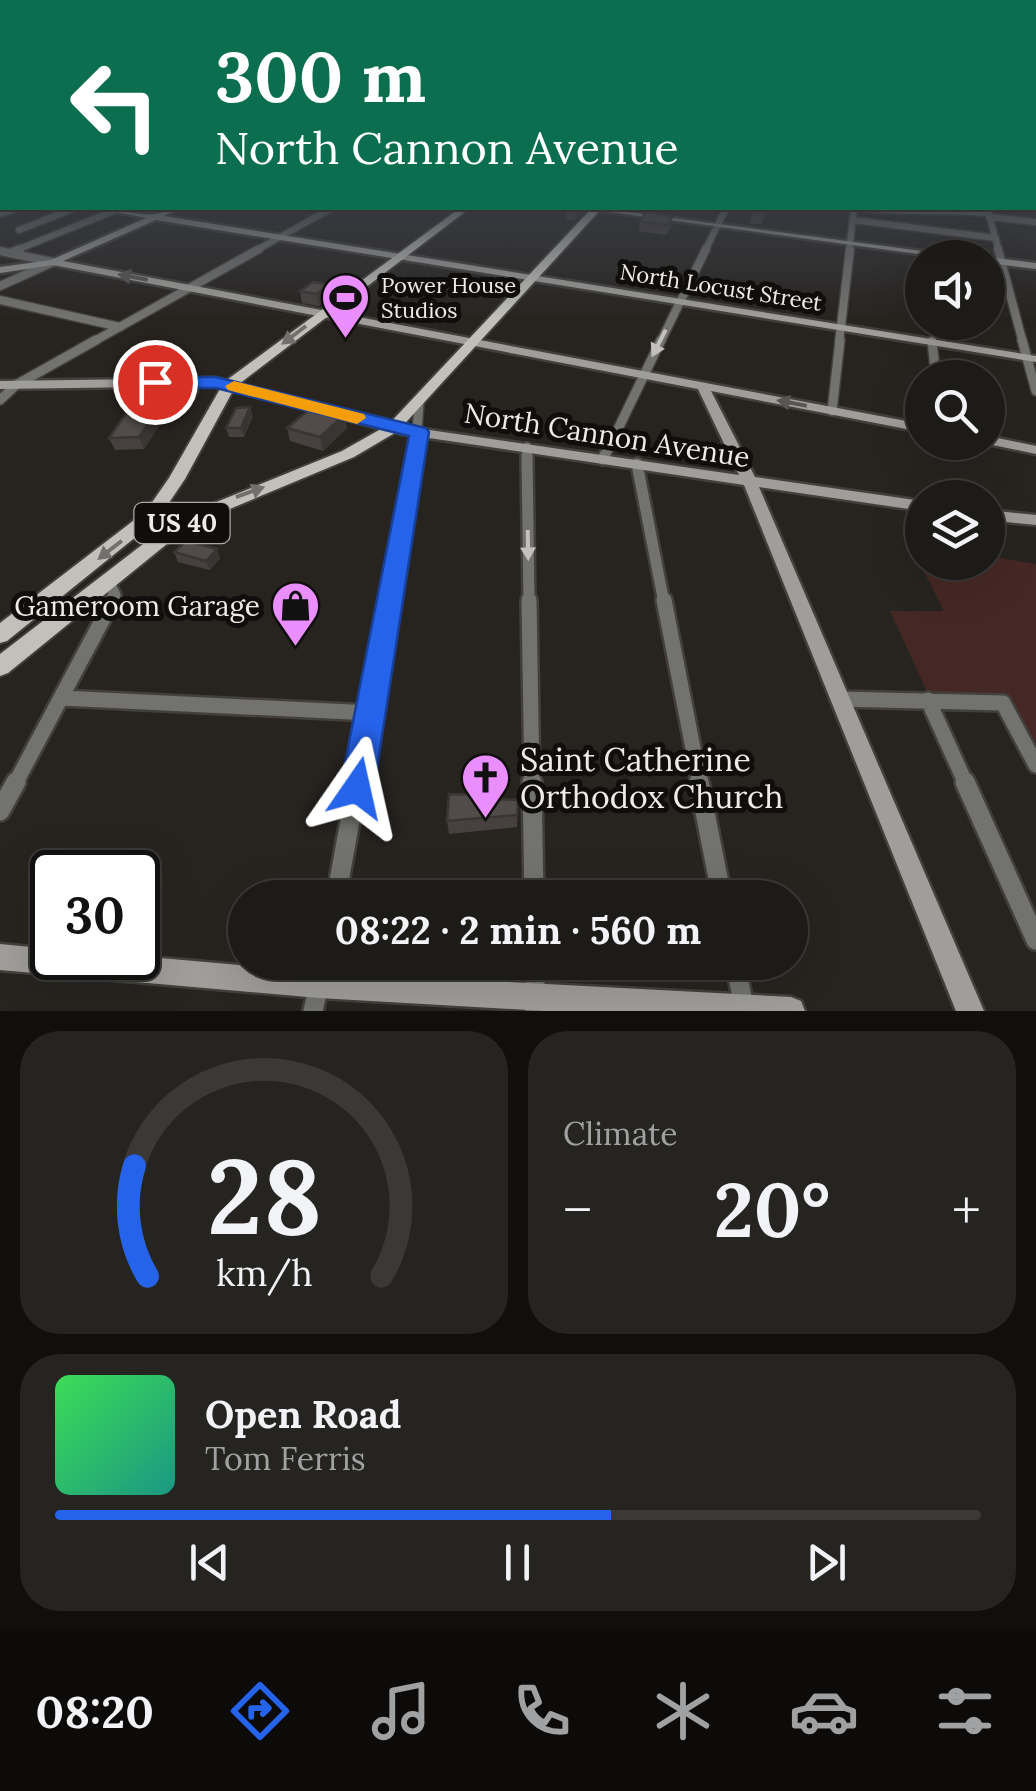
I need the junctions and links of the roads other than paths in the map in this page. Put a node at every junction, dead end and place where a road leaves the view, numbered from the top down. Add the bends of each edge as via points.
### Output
1 (34, 224) edge
2 (77, 224) edge
3 (138, 224) edge
4 (207, 224) edge
5 (302, 224) edge
6 (442, 224) edge
7 (578, 224) edge
8 (712, 224) edge
9 (853, 224) edge
10 (887, 224) edge
11 (992, 224) edge
12 (718, 225) junction
13 (19, 230) dead end
14 (280, 236) junction
15 (996, 238) joint
16 (850, 242) junction
17 (905, 249) edge
18 (5, 252) edge
19 (400, 256) junction
20 (53, 262) junction
21 (1005, 262) edge
22 (1036, 266) edge
23 (0, 270) edge
24 (534, 277) junction
25 (0, 286) edge
26 (190, 288) junction
27 (1005, 291) edge
28 (0, 300) edge
29 (680, 300) junction
30 (323, 313) junction
31 (120, 327) junction
32 (843, 327) junction
33 (475, 341) junction
34 (932, 341) junction
35 (1031, 358) edge
36 (934, 360) edge
37 (644, 374) junction
38 (0, 385) edge
39 (16, 385) junction
40 (229, 385) junction
41 (702, 385) junction
42 (1036, 391) edge
43 (0, 400) edge
44 (419, 404) junction
45 (832, 410) junction
46 (905, 425) edge
47 (393, 428) junction
48 (419, 432) junction
49 (1005, 444) edge
50 (527, 447) junction
51 (1036, 450) edge
52 (603, 458) junction
53 (637, 464) junction
54 (750, 482) junction
55 (905, 504) edge
56 (1005, 518) edge
57 (1031, 521) edge
58 (108, 580) junction
59 (0, 634) edge
60 (0, 667) edge
61 (62, 698) junction
62 (840, 699) junction
63 (928, 700) junction
64 (371, 714) junction
65 (1036, 765) edge
66 (0, 811) edge
67 (339, 880) edge
68 (534, 880) edge
69 (718, 880) edge
70 (1036, 940) edge
71 (0, 957) edge
72 (534, 980) edge
73 (739, 980) edge
74 (318, 986) edge
75 (535, 1005) edge
76 (744, 1008) edge
77 (791, 1011) edge
78 (970, 1011) edge

1 - 13 street
2 - 18 street
3 - 20 street
4 - 14 street, North Locust Street
5 - 14 street
6 - 19 main road, US 40
7 - 24 main road, US 40
8 - 12 street
9 - 16 street
10 - 15 street
11 - 15 street
12 - 16 street
12 - 29 street
14 - 19 street, North Locust Street
14 - 26 street
16 - 17 street
16 - 32 street
18 - 20 street
19 - 24 street, North Locust Street
19 - 30 main road, US 40
20 - 23 street
20 - 25 street
26 -> 20 street
21 - 22 street
24 - 29 street, North Locust Street
24 - 33 main road, US 40
26 - 30 street
26 - 31 street
27 - 35 street
28 - 31 street
29 - 32 street, North Locust Street
29 -> 37 street
30 - 33 street
30 -> 40 main road, US 40
31 - 39 street
32 - 34 street, North Locust Street
32 - 45 street
33 - 37 street
33 - 44 main road, US 40
34 - 35 street, North Locust Street
34 - 36 street
35 - 42 street
37 - 41 street
37 - 52 street
38 - 39 street, North Cannon Avenue
39 - 40 street, North Cannon Avenue
39 - 43 street
40 - 47 street, North Cannon Avenue
40 -> 59 main road, US 40 via 176,480 139,526
45 -> 41 street
41 - 54 street
44 - 47 main road, US 40
44 - 48 street
45 - 46 street
47 - 48 street, North Cannon Avenue
58 -> 47 main road, US 40 via 200,512 348,454
48 - 50 street, North Cannon Avenue
48 - 64 street
49 - 51 street
50 - 52 street, North Cannon Avenue
50 -> 68 street
52 - 53 street, North Cannon Avenue
53 - 54 street, North Cannon Avenue
53 - 69 street
54 - 55 street, North Cannon Avenue
54 - 62 street
56 - 57 street
58 - 60 main road, US 40
58 - 61 street via 115,594
61 - 64 street
61 - 66 street
62 - 63 street
62 - 78 street
63 - 65 street via 1003,703
63 - 70 street
64 - 67 street
71 - 74 street
72 - 75 street
73 - 76 street
74 - 75 street
75 - 76 street
76 - 77 street

